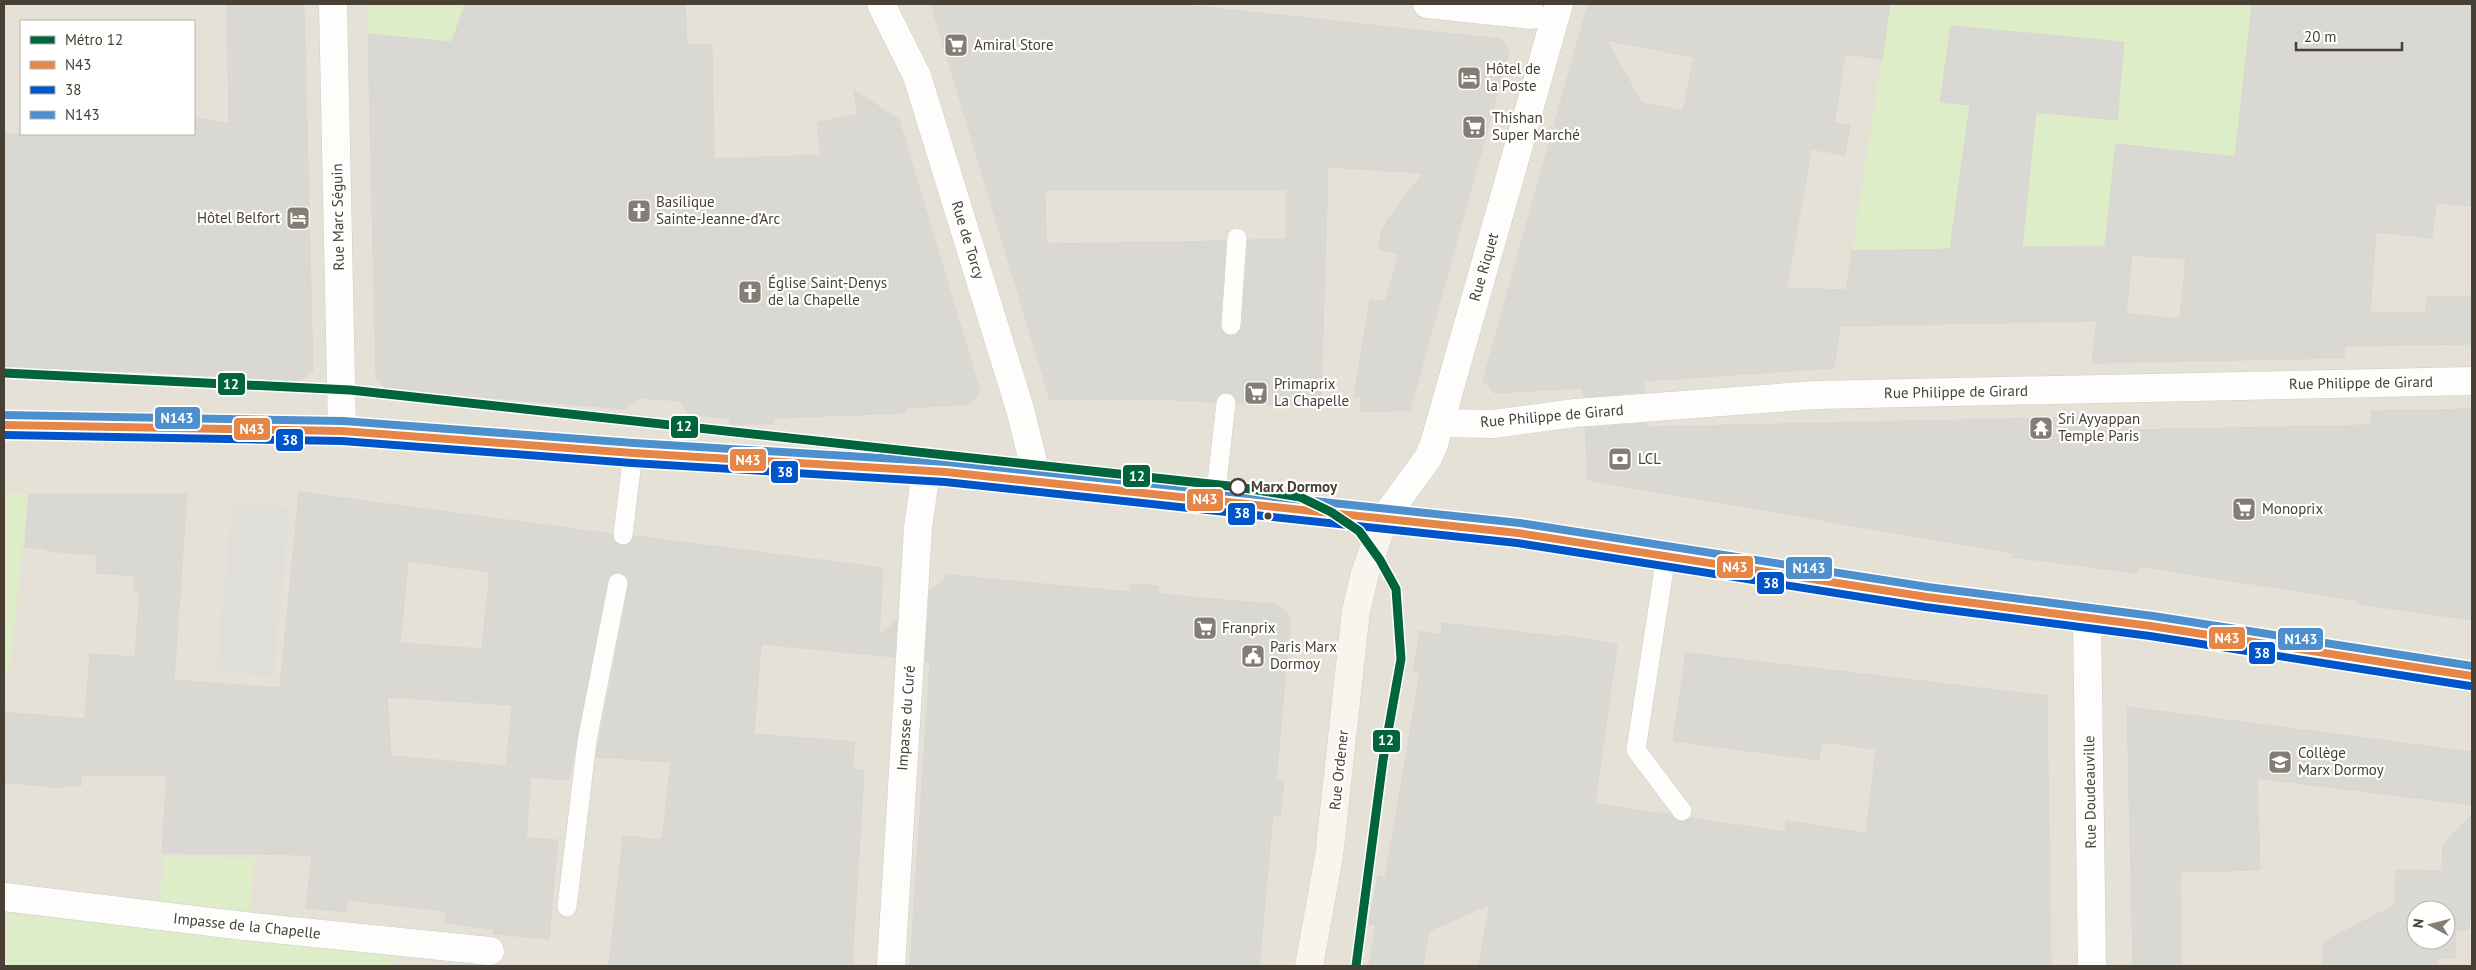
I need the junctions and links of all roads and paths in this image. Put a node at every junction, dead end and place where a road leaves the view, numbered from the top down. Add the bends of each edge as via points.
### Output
1 (333, 4) edge
2 (881, 4) edge
3 (1427, 4) edge
4 (1559, 4) edge
5 (1532, 15) dead end
6 (1237, 238) dead end
7 (1232, 324) dead end
8 (2472, 380) edge
9 (1226, 403) dead end
10 (1440, 423) junction
11 (4, 425) edge
12 (342, 431) junction
13 (633, 454) junction
14 (926, 470) junction
15 (1038, 482) junction
16 (1215, 500) junction
17 (1385, 517) junction
18 (623, 535) dead end
19 (1666, 556) junction
20 (618, 583) dead end
21 (2087, 618) junction
22 (2472, 676) edge
23 (1682, 811) dead end
24 (4, 897) edge
25 (567, 907) dead end
26 (490, 951) dead end
27 (891, 966) edge
28 (1309, 966) edge
29 (2092, 966) edge

1 - 12 street, Rue Marc Séguin
2 - 15 street, Rue de Torcy via 917,76 1020,409
3 - 5 street
4 - 10 street, Rue Riquet
6 - 7 lane
8 - 10 street, Rue Philippe de Girard via 1816,396 1575,413 1493,424
9 - 16 lane
10 - 17 street, Rue Riquet via 1428,458
11 - 12 main road
12 - 13 main road
13 - 14 main road
13 - 18 lane
14 - 15 main road
14 - 27 street, Impasse du Curé via 918,528
15 - 16 main road
16 - 17 main road
17 - 19 main road
17 - 28 main road, Rue Ordener via 1365,573 1356,611 1329,856
19 - 21 main road via 1927,597
19 - 23 lane via 1636,750
20 - 25 lane via 587,741
21 - 22 main road
21 - 29 street, Rue Doudeauville
24 - 26 street, Impasse de la Chapelle

